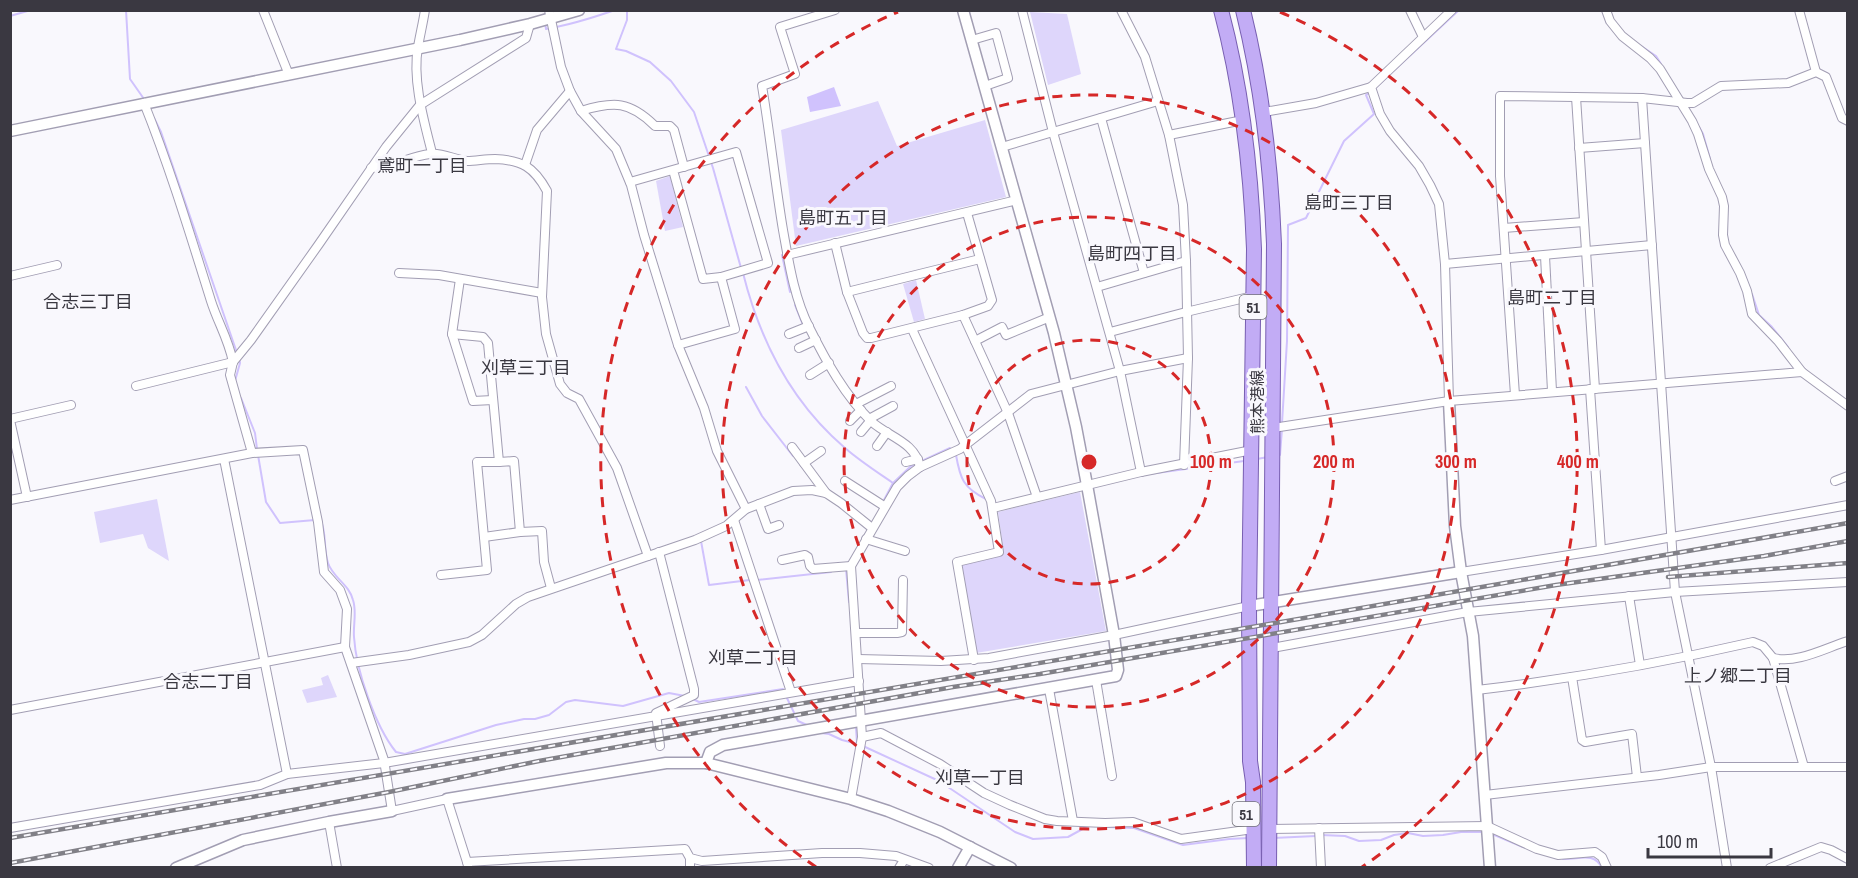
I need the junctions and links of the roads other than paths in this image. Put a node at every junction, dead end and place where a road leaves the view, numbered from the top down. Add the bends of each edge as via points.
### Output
1 (263, 10) edge
2 (425, 10) edge
3 (579, 10) edge
4 (835, 10) edge
5 (963, 10) edge
6 (1022, 10) edge
7 (1121, 10) edge
8 (1221, 10) edge
9 (1243, 10) edge
10 (1410, 10) edge
11 (1452, 10) edge
12 (1606, 10) edge
13 (1799, 10) edge
14 (550, 14) edge
15 (803, 14) edge
16 (530, 24) junction
17 (1423, 37) junction
18 (972, 40) junction
19 (418, 48) junction
20 (1816, 72) junction
21 (289, 75) junction
22 (985, 86) junction
23 (1371, 87) junction
24 (570, 91) junction
25 (1576, 97) junction
26 (1642, 98) junction
27 (1158, 101) junction
28 (144, 103) junction
29 (1683, 103) junction
30 (420, 105) junction
31 (581, 111) junction
32 (1264, 112) junction
33 (1101, 118) junction
34 (1243, 120) junction
35 (1848, 121) edge
36 (10, 131) edge
37 (1053, 132) junction
38 (1170, 135) junction
39 (1645, 143) junction
40 (1002, 147) junction
41 (1580, 148) junction
42 (432, 153) junction
43 (525, 165) junction
44 (684, 167) junction
45 (371, 168) junction
46 (673, 170) junction
47 (630, 182) junction
48 (1017, 200) junction
49 (967, 213) junction
50 (1584, 222) junction
51 (1504, 228) junction
52 (835, 243) junction
53 (1652, 245) junction
54 (1585, 252) junction
55 (788, 255) junction
56 (1545, 256) junction
57 (980, 259) junction
58 (1506, 260) junction
59 (1186, 261) junction
60 (1445, 264) junction
61 (57, 265) dead end
62 (399, 273) dead end
63 (1144, 273) junction
64 (10, 276) edge
65 (721, 277) junction
66 (460, 279) junction
67 (1097, 287) junction
68 (847, 292) junction
69 (543, 293) junction
70 (1253, 296) junction
71 (1186, 312) junction
72 (963, 315) junction
73 (1050, 317) junction
74 (809, 326) junction
75 (912, 328) junction
76 (1110, 332) junction
77 (452, 334) junction
78 (789, 334) dead end
79 (816, 340) junction
80 (975, 341) junction
81 (678, 345) junction
82 (799, 348) dead end
83 (1188, 358) junction
84 (233, 362) junction
85 (829, 363) junction
86 (1120, 371) junction
87 (1802, 372) junction
88 (810, 375) dead end
89 (1066, 384) junction
90 (1661, 384) junction
91 (136, 386) dead end
92 (891, 386) dead end
93 (1593, 389) junction
94 (1552, 391) junction
95 (1515, 395) junction
96 (493, 400) junction
97 (1449, 401) junction
98 (71, 405) dead end
99 (893, 406) dead end
100 (1848, 406) edge
101 (858, 407) junction
102 (1008, 413) junction
103 (10, 419) edge
104 (870, 419) junction
105 (850, 421) dead end
106 (1273, 428) junction
107 (861, 432) dead end
108 (887, 432) junction
109 (966, 445) junction
110 (877, 446) dead end
111 (792, 447) dead end
112 (1252, 450) junction
113 (821, 451) dead end
114 (252, 453) junction
115 (224, 459) junction
116 (499, 462) junction
117 (906, 462) dead end
118 (804, 463) junction
119 (919, 463) junction
120 (15, 465) edge
121 (1184, 465) junction
122 (1141, 472) junction
123 (1848, 476) edge
124 (845, 481) dead end
125 (1835, 481) dead end
126 (1087, 485) junction
127 (826, 493) junction
128 (27, 497) junction
129 (1037, 497) junction
130 (10, 500) edge
131 (759, 504) junction
132 (1848, 505) edge
133 (884, 507) junction
134 (993, 508) junction
135 (746, 509) junction
136 (734, 520) junction
137 (779, 525) dead end
138 (872, 528) junction
139 (520, 532) junction
140 (484, 537) junction
141 (1670, 538) junction
142 (866, 539) junction
143 (1601, 550) junction
144 (905, 551) dead end
145 (659, 552) junction
146 (648, 556) junction
147 (782, 560) dead end
148 (851, 566) junction
149 (1461, 572) junction
150 (441, 575) dead end
151 (903, 580) dead end
152 (1848, 582) edge
153 (551, 588) junction
154 (1675, 592) junction
155 (1629, 596) junction
156 (1272, 603) junction
157 (1249, 606) junction
158 (1468, 612) junction
159 (856, 633) junction
160 (1114, 635) junction
161 (1848, 641) edge
162 (345, 647) junction
163 (1272, 648) junction
164 (1689, 657) junction
165 (1773, 658) junction
166 (858, 659) junction
167 (974, 660) junction
168 (263, 662) junction
169 (351, 663) junction
170 (1640, 665) junction
171 (1572, 677) junction
172 (1096, 680) junction
173 (859, 681) junction
174 (1049, 688) junction
175 (1477, 690) junction
176 (791, 692) junction
177 (10, 710) edge
178 (656, 717) junction
179 (861, 720) junction
180 (862, 737) junction
181 (660, 746) dead end
182 (1250, 761) junction
183 (384, 763) junction
184 (706, 764) junction
185 (1848, 766) edge
186 (1711, 767) junction
187 (1804, 767) junction
188 (286, 774) junction
189 (1112, 776) dead end
190 (1637, 777) junction
191 (1485, 795) junction
192 (447, 799) junction
193 (851, 799) junction
194 (392, 811) junction
195 (1073, 821) junction
196 (328, 822) junction
197 (1487, 826) junction
198 (10, 828) edge
199 (1319, 828) junction
200 (1269, 829) junction
201 (1246, 830) junction
202 (970, 847) junction
203 (690, 858) junction
204 (1848, 859) edge
205 (904, 860) junction
206 (468, 865) edge
207 (176, 867) edge
208 (337, 867) edge
209 (690, 867) edge
210 (898, 867) edge
211 (929, 867) edge
212 (958, 867) edge
213 (1011, 867) edge
214 (1245, 867) edge
215 (1254, 867) edge
216 (1269, 867) edge
217 (1321, 867) edge
218 (1490, 867) edge
219 (1607, 867) edge
220 (1727, 867) edge
221 (1770, 867) edge

1 - 21 street
2 - 19 street
3 - 14 street
4 - 15 street
5 - 18 street
6 - 37 street
7 - 27 street via 1145,57
8 - 34 main road, 熊本港線 / 51
9 - 32 main road, 熊本港線 / 51
10 - 17 street
11 - 17 street
12 - 29 street via 1622,36 1650,58
13 - 20 street
14 - 16 street
14 - 24 street
15 - 55 street via 780,27 795,74 762,86
16 - 19 street
16 - 30 street via 526,38
17 - 23 street
18 - 22 street
18 - 22 street via 996,33 1008,78
19 - 21 street
19 - 30 street
20 - 29 street via 1788,83 1721,86 1693,103
20 - 35 street via 1826,77 1842,118
21 - 28 street
22 - 40 street
23 - 32 street via 1316,103
23 - 60 street via 1380,114 1419,166 1439,204
24 - 31 street
24 - 43 street via 537,130
25 - 26 street
25 - 41 street
25 - 51 street via 1500,96
26 - 29 street
26 - 39 street
27 - 33 street
27 - 38 street
28 - 36 street
28 - 84 street
29 - 87 street via 1722,197 1725,245 1740,273 1752,314
30 - 42 street
30 - 45 street
31 - 44 street via 615,104 643,113 655,126 670,126
31 - 47 street via 616,149
32 - 106 main road, 熊本港線 / 51 via 1273,206
33 - 37 street
33 - 63 street
34 - 38 street
34 - 70 main road, 熊本港線 / 51 via 1252,206
37 - 40 street
37 - 67 street
38 - 59 street via 1183,205
39 - 41 street
39 - 53 street
40 - 48 street
41 - 50 street
42 - 43 street
42 - 45 street
43 - 69 street via 538,175 547,190
44 - 46 street
44 - 65 street via 736,152 768,263
45 - 84 street
46 - 47 street
46 - 65 street via 703,279
47 - 81 street
48 - 49 street
48 - 73 street
49 - 52 street
49 - 57 street
50 - 51 street
50 - 54 street
51 - 58 street
52 - 55 street
52 - 68 street
53 - 54 street
53 - 90 street
54 - 56 street
54 - 93 street
55 - 74 street via 791,276
56 - 58 street
56 - 94 street
57 - 68 street
57 - 72 street via 992,300 988,306
58 - 60 street
58 - 95 street
59 - 63 street
59 - 71 street
60 - 97 street
61 - 64 street
62 - 66 street
63 - 67 street
65 - 81 street via 735,329
66 - 69 street
66 - 77 street
67 - 76 street
68 - 75 street via 867,338
69 - 146 street via 546,334 560,384 579,399 617,468
70 - 71 street
70 - 112 main road, 熊本港線 / 51
71 - 76 street
71 - 83 street
72 - 75 street
72 - 80 street
73 - 80 street via 1006,335 1002,327
73 - 89 street
74 - 78 street
74 - 79 street
75 - 109 street
76 - 86 street
77 - 96 street via 473,401
77 - 96 street via 483,337 488,343
79 - 82 street
79 - 85 street
80 - 102 street
81 - 135 street via 717,451
83 - 86 street
83 - 121 street
84 - 91 street
84 - 114 street via 230,375
85 - 88 street
85 - 101 street
86 - 89 street
86 - 122 street
87 - 90 street
87 - 100 street
89 - 102 street via 1031,394
89 - 126 street
90 - 93 street
90 - 141 street
92 - 101 street
93 - 94 street
93 - 143 street
94 - 95 street
95 - 97 street
96 - 116 street
97 - 106 street
97 - 149 street
98 - 103 street
99 - 104 street
101 - 104 street
101 - 105 street
102 - 109 street
102 - 129 street
103 - 120 street
104 - 107 street
104 - 108 street
106 - 156 main road, 熊本港線 / 51
108 - 110 street
108 - 119 street via 910,447
109 - 119 street
109 - 134 street
111 - 118 street
112 - 121 street
112 - 157 main road, 熊本港線 / 51
113 - 118 street
114 - 115 street
114 - 162 street via 303,450 324,572 340,590 348,609
115 - 128 street
115 - 168 street
116 - 139 street via 514,461
116 - 140 street via 477,462
117 - 119 street
118 - 127 street
119 - 133 street
120 - 128 street
121 - 122 street
122 - 126 street
123 - 125 street
124 - 133 street
126 - 129 street
126 - 160 street
127 - 131 street via 801,489
127 - 138 street
128 - 130 street
129 - 134 street
131 - 135 street
131 - 137 street via 768,529
132 - 141 street
133 - 138 street
134 - 167 street via 999,552 957,562
135 - 136 street
136 - 145 street via 705,536
136 - 176 street
138 - 142 street
139 - 140 street
139 - 153 street via 542,531
140 - 150 street via 487,570
141 - 143 street
141 - 154 street
142 - 144 street
142 - 148 street
143 - 149 street
145 - 146 street
145 - 178 street via 694,696 656,712
146 - 153 street
147 - 148 street via 805,555 813,569
148 - 159 street
149 - 156 street
149 - 158 street
151 - 159 street via 902,632
152 - 154 street
153 - 169 street via 516,604 470,642
154 - 155 street
154 - 164 street
155 - 158 street
155 - 170 street
156 - 157 street
156 - 163 main road, 熊本港線 / 51
157 - 160 street
157 - 182 main road, 熊本港線 / 51
158 - 163 street
158 - 175 street
159 - 166 street
160 - 167 street
160 - 172 street via 1116,676
161 - 165 street via 1795,659
162 - 168 street
162 - 169 street
163 - 200 main road, 熊本港線 / 51
164 - 165 street via 1753,642 1763,646
164 - 170 street
164 - 186 street
165 - 187 street
166 - 167 street
166 - 173 street
168 - 177 street
168 - 188 street
169 - 183 street
170 - 171 street
171 - 175 street
171 - 190 street via 1582,740 1632,734
172 - 174 street
172 - 189 street
173 - 176 street
173 - 179 street
174 - 179 street
174 - 195 street
175 - 191 street
176 - 178 street
178 - 181 street
178 - 183 street
179 - 180 street
179 - 184 street via 723,745 710,752
180 - 193 street
180 - 195 street via 881,733 1010,805 1046,819
182 - 201 main road, 熊本港線 / 51
182 - 215 main road, 熊本港線 / 51
183 - 188 street
183 - 194 street
184 - 192 street via 666,763
184 - 193 street
185 - 187 street
186 - 187 street
186 - 190 street
186 - 220 street
188 - 198 street via 260,785
190 - 191 street
191 - 197 street
192 - 194 street
192 - 206 street
193 - 202 street
194 - 196 street
195 - 201 street via 1133,822 1181,839
196 - 207 street via 243,840
196 - 208 street
197 - 199 street
197 - 218 street
197 - 219 street via 1558,855 1594,852
199 - 200 street
199 - 217 street
200 - 216 main road, 熊本港線 / 51
201 - 214 main road, 熊本港線 / 51
202 - 212 street
202 - 213 street
203 - 205 street via 702,861 860,853
203 - 206 street via 685,849
203 - 209 street
204 - 221 street via 1821,848
205 - 210 street
205 - 211 street

